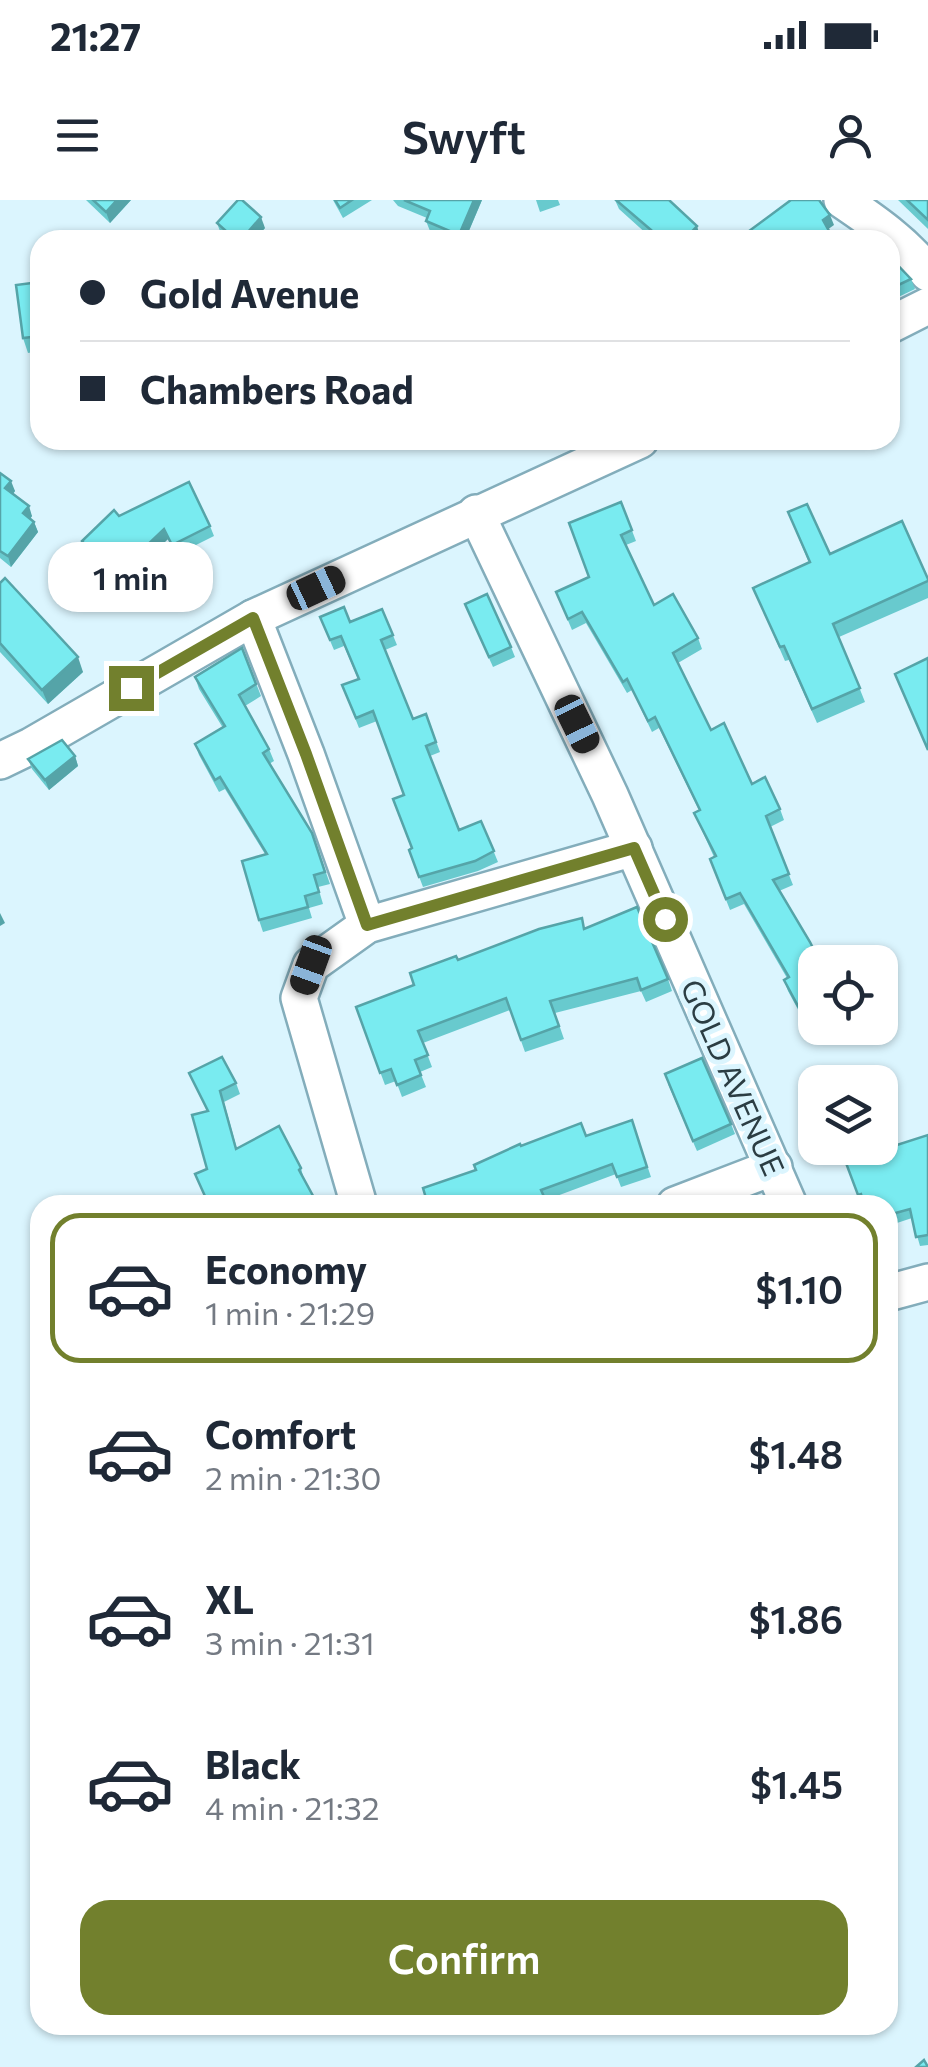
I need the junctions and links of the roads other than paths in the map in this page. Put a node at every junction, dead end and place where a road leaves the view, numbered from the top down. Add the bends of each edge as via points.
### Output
1 (842, 200) edge
2 (884, 230) edge
3 (900, 243) edge
4 (928, 273) edge
5 (928, 306) edge
6 (900, 320) edge
7 (618, 450) edge
8 (476, 514) junction
9 (253, 618) junction
10 (0, 761) edge
11 (634, 848) junction
12 (367, 925) junction
13 (774, 1167) junction
14 (356, 1195) edge
15 (701, 1195) edge
16 (785, 1195) edge
17 (928, 1282) edge
18 (898, 1290) edge

1 - 2 street
3 - 4 street
5 - 6 street
7 - 8 street
8 - 9 street
8 - 11 street, GOLD AVENUE
9 - 10 street
9 - 12 street
11 - 12 street
11 - 13 street, GOLD AVENUE
12 - 14 street via 311,965 299,998
13 - 15 street
13 - 16 street, GOLD AVENUE
17 - 18 street

